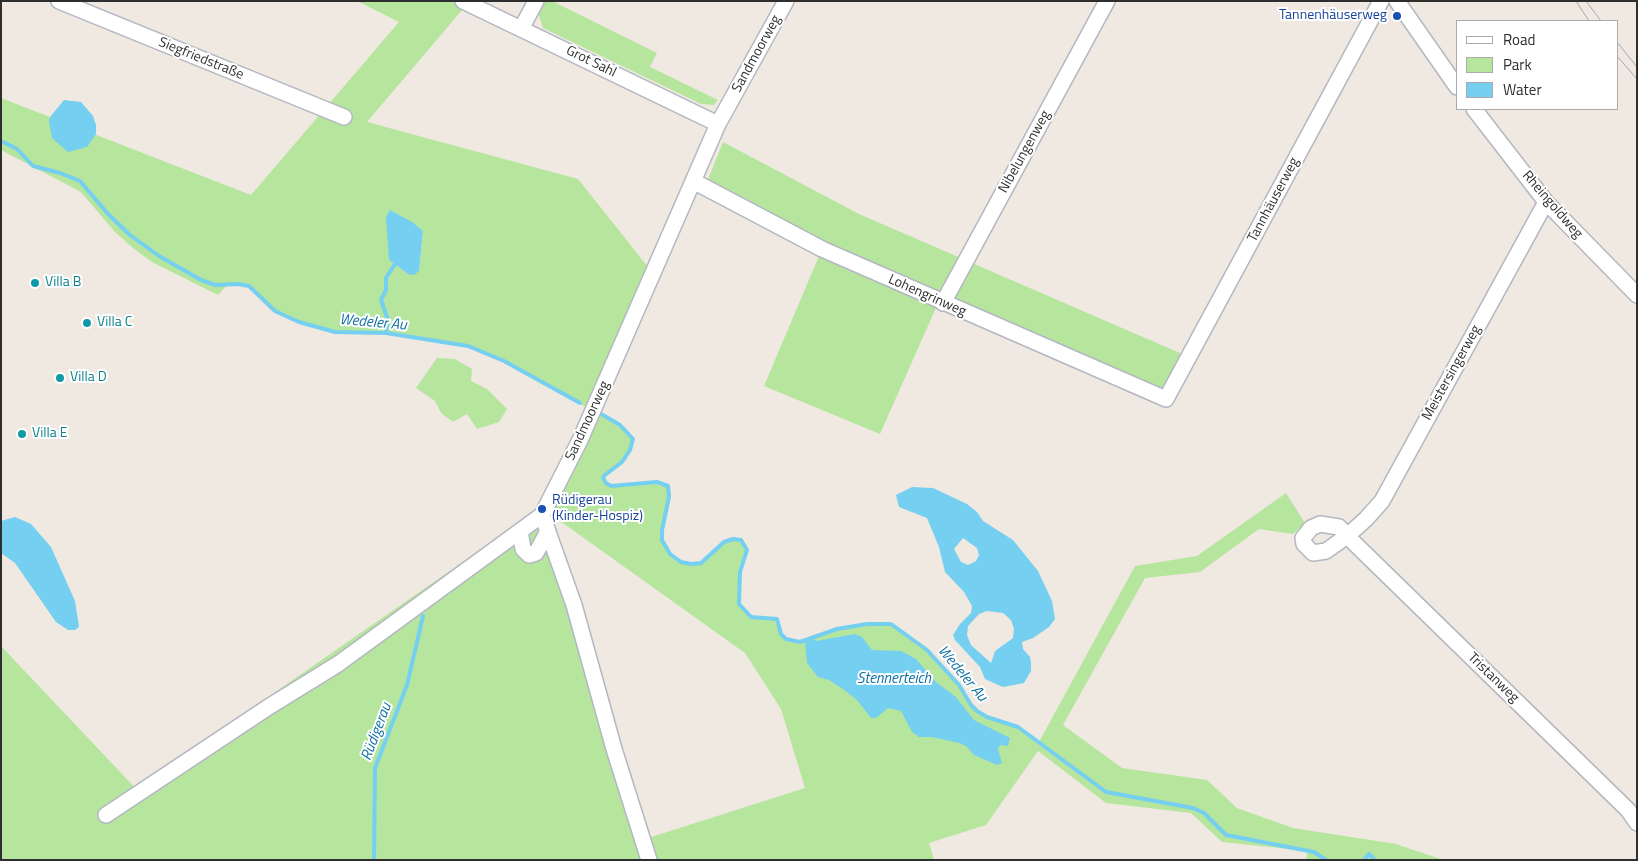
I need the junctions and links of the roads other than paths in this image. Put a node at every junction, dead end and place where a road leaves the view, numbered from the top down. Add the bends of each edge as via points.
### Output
1 (58, 1) edge
2 (463, 1) edge
3 (536, 1) edge
4 (786, 1) edge
5 (1107, 1) edge
6 (1381, 1) edge
7 (1397, 1) edge
8 (522, 28) junction
9 (1456, 86) edge
10 (1475, 110) edge
11 (344, 117) dead end
12 (718, 124) junction
13 (693, 181) junction
14 (1546, 202) junction
15 (1637, 295) edge
16 (943, 303) junction
17 (1166, 399) joint
18 (542, 515) junction
19 (520, 531) junction
20 (548, 531) junction
21 (1347, 536) joint
22 (1634, 812) edge
23 (106, 815) dead end
24 (649, 860) edge

1 - 11 street, Siegfriedstraße
2 - 8 street, Grot Sahl
3 - 8 street
4 - 12 street, Sandmoorweg
5 - 16 street, Nibelungenweg
6 - 17 street, Tannhäuserweg
7 - 9 street
8 - 12 street, Grot Sahl
10 - 14 street, Rheingoldweg
12 - 13 street, Sandmoorweg
13 - 16 street, Lohengrinweg via 822,249
13 - 18 street, Sandmoorweg via 593,412
14 - 15 street, Rheingoldweg
14 - 21 street, Meistersingerweg via 1382,501
16 - 17 street, Lohengrinweg
18 - 19 street
18 - 20 street
19 - 20 street via 524,552 532,556
19 - 23 street via 338,664
20 - 24 street via 574,605
21 - 22 street, Tristanweg

